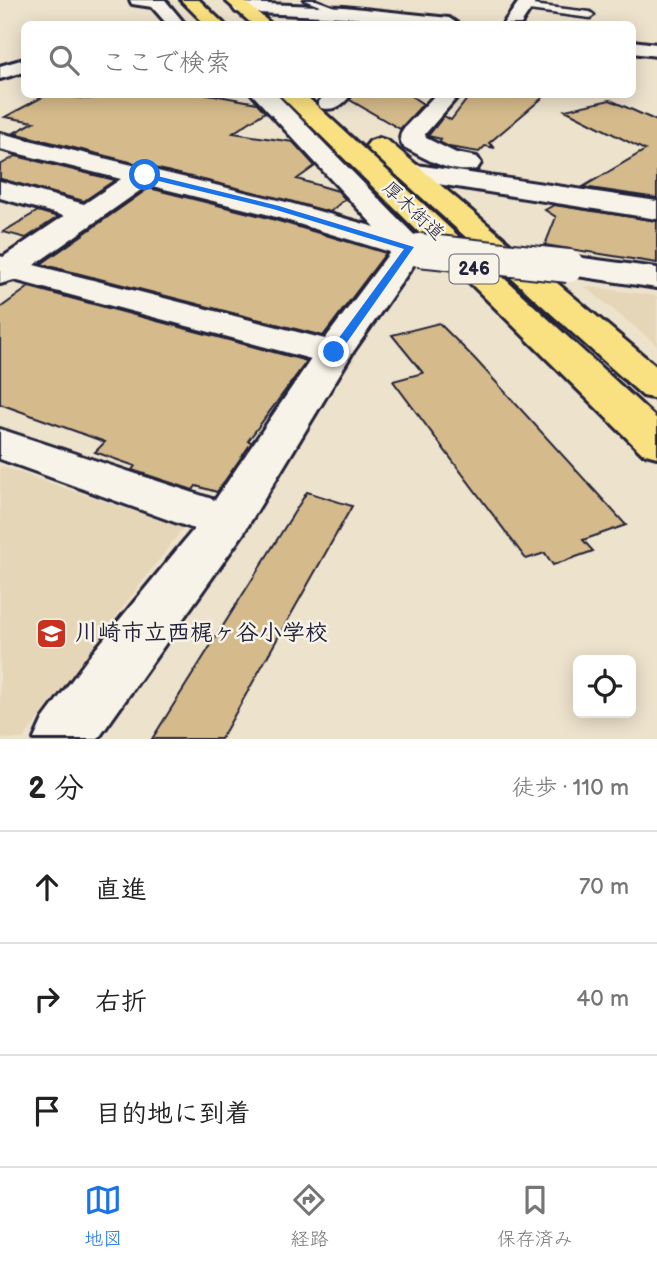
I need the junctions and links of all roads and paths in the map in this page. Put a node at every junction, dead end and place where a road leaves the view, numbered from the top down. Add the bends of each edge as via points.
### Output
1 (138, 0) edge
2 (170, 0) edge
3 (189, 0) edge
4 (213, 0) edge
5 (527, 4) edge
6 (304, 5) edge
7 (239, 11) edge
8 (590, 15) dead end
9 (339, 18) edge
10 (173, 21) edge
11 (191, 21) edge
12 (212, 21) edge
13 (257, 21) edge
14 (394, 21) edge
15 (514, 21) edge
16 (636, 47) edge
17 (657, 50) edge
18 (330, 98) edge
19 (445, 98) edge
20 (269, 99) edge
21 (0, 141) edge
22 (410, 172) junction
23 (145, 175) junction
24 (0, 190) edge
25 (561, 195) junction
26 (657, 210) edge
27 (88, 214) junction
28 (414, 249) junction
29 (3, 270) edge
30 (657, 278) edge
31 (334, 352) junction
32 (657, 387) edge
33 (0, 443) edge
34 (657, 443) edge
35 (226, 522) junction
36 (64, 739) edge

1 - 10 street via 158,3
2 - 11 highway
3 - 12 highway
4 - 7 highway
5 - 8 lane
5 - 15 street
6 - 7 street
6 - 9 street
7 - 13 highway
9 - 14 street
16 - 17 street
18 - 22 highway, 厚木街道 / 246
19 - 25 street via 413,134 413,142 449,160 528,173
20 - 28 street
20 - 34 highway, 厚木街道 / 246
21 - 23 street
22 - 25 street
22 - 32 highway, 厚木街道 / 246
23 - 27 street
23 - 28 street
24 - 27 street
25 - 26 street
27 - 29 street
28 - 30 street, bridge
28 - 31 street
29 - 31 street
31 - 35 street
33 - 35 street
35 - 36 street

